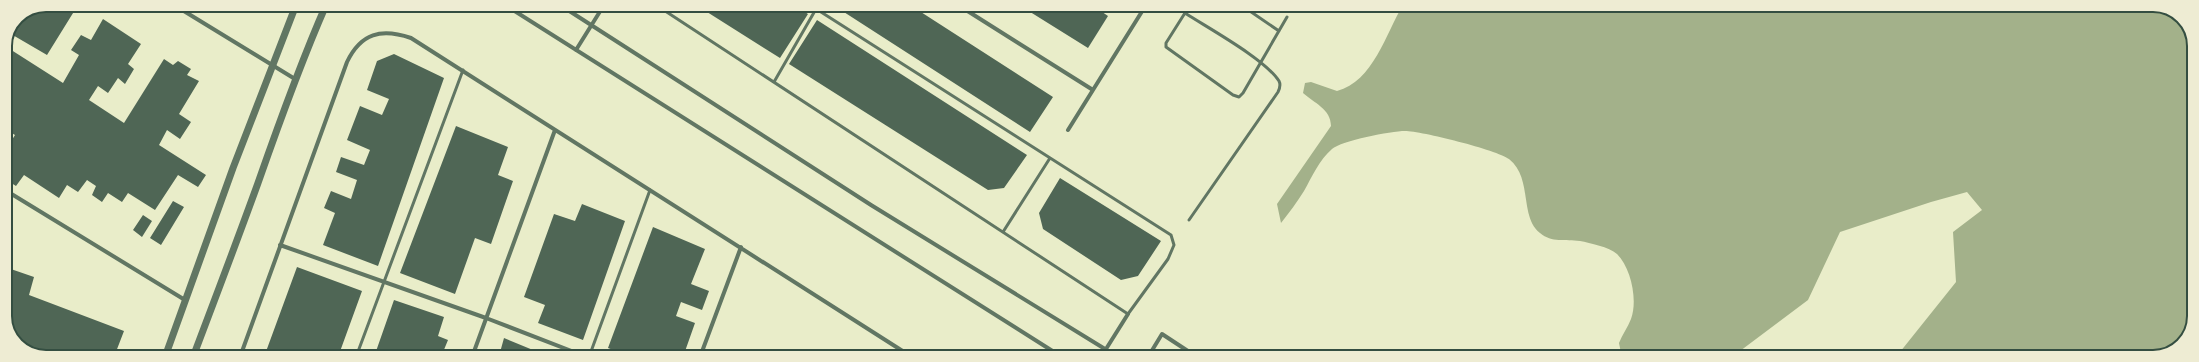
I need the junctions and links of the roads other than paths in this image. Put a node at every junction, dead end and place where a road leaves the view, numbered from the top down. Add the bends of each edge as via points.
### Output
1 (185, 12) edge
2 (293, 12) edge
3 (323, 12) edge
4 (516, 12) edge
5 (571, 12) edge
6 (599, 12) edge
7 (667, 12) edge
8 (814, 12) edge
9 (821, 12) edge
10 (969, 12) edge
11 (1142, 12) edge
12 (1251, 12) edge
13 (1185, 13) joint
14 (1287, 17) dead end
15 (591, 25) junction
16 (1279, 31) junction
17 (576, 50) junction
18 (1261, 62) junction
19 (272, 65) junction
20 (463, 70) junction
21 (295, 80) junction
22 (774, 82) junction
23 (1093, 90) junction
24 (555, 130) junction
25 (1068, 130) dead end
26 (1050, 158) junction
27 (650, 190) junction
28 (12, 194) edge
29 (1189, 220) dead end
30 (1003, 232) junction
31 (280, 245) junction
32 (741, 247) junction
33 (384, 281) junction
34 (185, 300) junction
35 (1128, 314) junction
36 (486, 318) junction
37 (1106, 349) joint
38 (167, 350) edge
39 (196, 350) edge
40 (242, 350) edge
41 (359, 350) edge
42 (475, 350) edge
43 (570, 350) edge
44 (591, 350) edge
45 (703, 350) edge
46 (901, 350) edge
47 (1051, 350) edge
48 (1152, 350) edge
49 (1186, 350) edge

1 - 19 street
2 - 19 street
3 - 21 street
4 - 17 street
5 - 15 street
6 - 15 street
7 - 22 lane
8 - 22 lane
9 - 26 lane
10 - 23 street
11 - 23 street
12 - 16 lane
13 - 18 lane
13 - 18 lane via 1166,47 1233,95 1239,97 1243,93
14 - 16 lane
15 - 17 street
15 - 37 street via 877,209
16 - 18 lane
17 - 47 street
18 - 29 lane via 1279,80 1278,92
19 - 21 street
19 - 34 street
20 - 24 street
20 - 31 street via 411,38 399,34 385,32 362,41 353,50 347,62
20 - 33 lane
21 - 39 street
22 - 30 lane
23 - 25 street
24 - 27 street
24 - 36 street
26 - 30 lane
26 - 35 lane via 1171,235 1174,245 1168,259
27 - 32 street
27 - 44 lane
28 - 34 street
30 - 35 lane
31 - 33 street
31 - 40 street
32 - 45 street
32 - 46 street
33 - 36 street
33 - 41 lane
34 - 38 street
35 - 37 street
36 - 42 street
36 - 43 street
48 - 49 street via 1162,334

